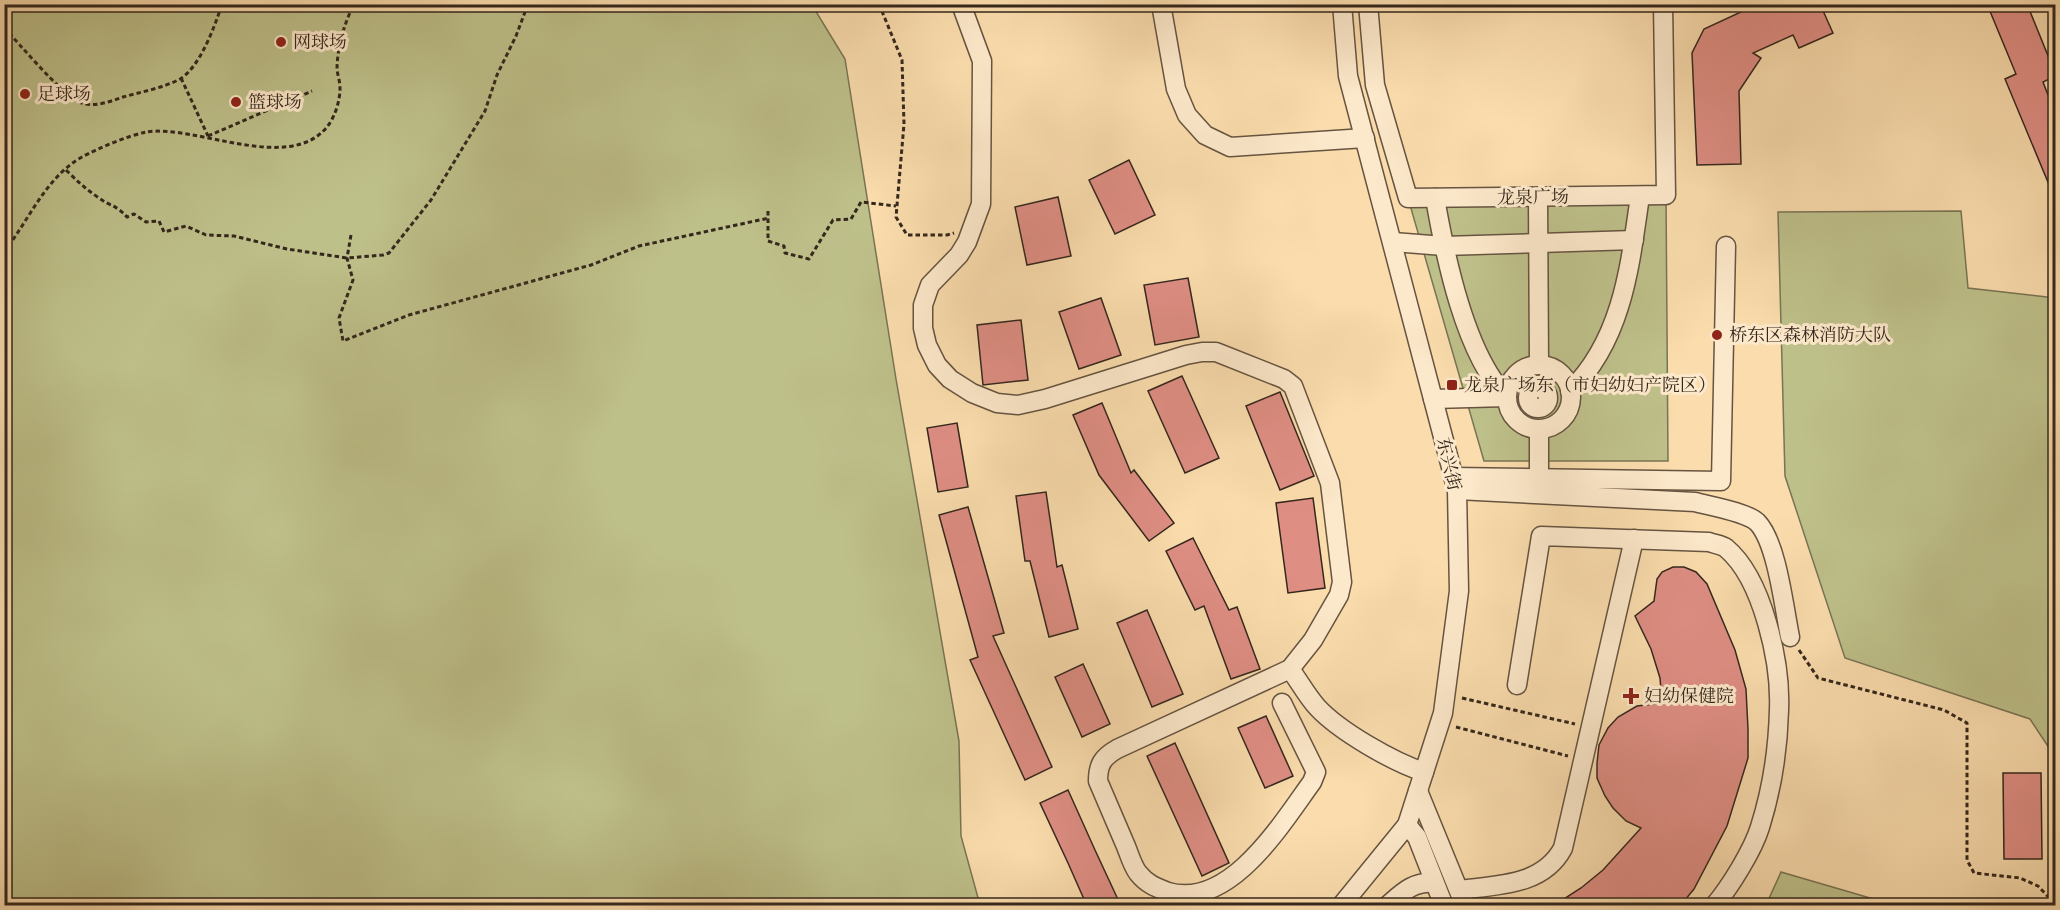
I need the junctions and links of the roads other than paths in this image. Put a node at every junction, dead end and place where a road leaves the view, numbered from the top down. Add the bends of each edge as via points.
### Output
1 (962, 4) edge
2 (1161, 4) edge
3 (1342, 4) edge
4 (1368, 4) edge
5 (1664, 4) edge
6 (1669, 4) edge
7 (1365, 138) junction
8 (1670, 190) dead end
9 (1640, 196) junction
10 (1538, 197) junction
11 (1435, 198) junction
12 (1634, 240) junction
13 (1393, 242) junction
14 (1539, 245) junction
15 (1444, 246) junction
16 (1726, 246) dead end
17 (1539, 365) junction
18 (1570, 391) junction
19 (1508, 397) junction
20 (1434, 399) junction
21 (1539, 430) junction
22 (1539, 478) junction
23 (1455, 483) junction
24 (1634, 539) junction
25 (1790, 637) road end
26 (1290, 669) junction
27 (1517, 685) dead end
28 (1282, 703) dead end
29 (1424, 772) junction
30 (1418, 791) junction
31 (1407, 825) junction
32 (1434, 883) junction
33 (1462, 898) edge
34 (1341, 906) edge
35 (1387, 906) edge
36 (1444, 906) edge
37 (1714, 906) edge

1 - 26 street via 982,61 981,204 967,242 930,285 923,305 927,345 950,379 997,403 1018,405 1046,399 1202,352 1216,352 1293,386 1330,483 1342,582 1339,595 1313,639
2 - 7 street via 1176,89 1187,115 1205,135 1230,147
3 - 7 street, 东兴街 via 1348,76
4 - 11 street, 龙泉广场 via 1376,86 1408,198
5 - 9 street, 龙泉广场 via 1665,195
6 - 8 street
7 - 13 street, 东兴街
9 - 10 street, 龙泉广场
9 - 12 street
10 - 11 street, 龙泉广场
10 - 14 street
11 - 15 street
12 - 14 street
12 - 18 street via 1628,281 1615,322 1586,375
13 - 15 street
13 - 20 street, 东兴街
14 - 15 street
14 - 17 street
15 - 19 street via 1476,347 1496,386
16 - 22 street via 1721,481
17 - 18 street via 1558,371
17 - 19 street via 1516,376
18 - 21 street via 1571,402 1564,418
19 - 20 street
19 - 21 street via 1516,419
20 - 23 street, 东兴街
21 - 22 street
22 - 23 street
23 - 25 street via 1695,502 1733,511 1756,522 1774,556
23 - 29 street, 东兴街 via 1459,591 1445,694
24 - 27 street via 1541,536
24 - 33 street via 1563,848 1557,860 1531,878
24 - 37 street via 1709,542 1725,547 1759,596 1773,651 1779,708 1773,777 1760,830 1729,888
26 - 28 street via 1117,749 1106,755 1098,767 1102,791 1136,870 1148,884 1173,895 1196,898 1237,878 1260,854 1316,772
26 - 29 street via 1317,707 1342,727
29 - 30 street, 东兴街
30 - 31 street, 东兴街
30 - 33 street
31 - 32 street via 1417,837
31 - 34 street, 东兴街
32 - 35 street via 1422,882 1407,888
32 - 36 street

